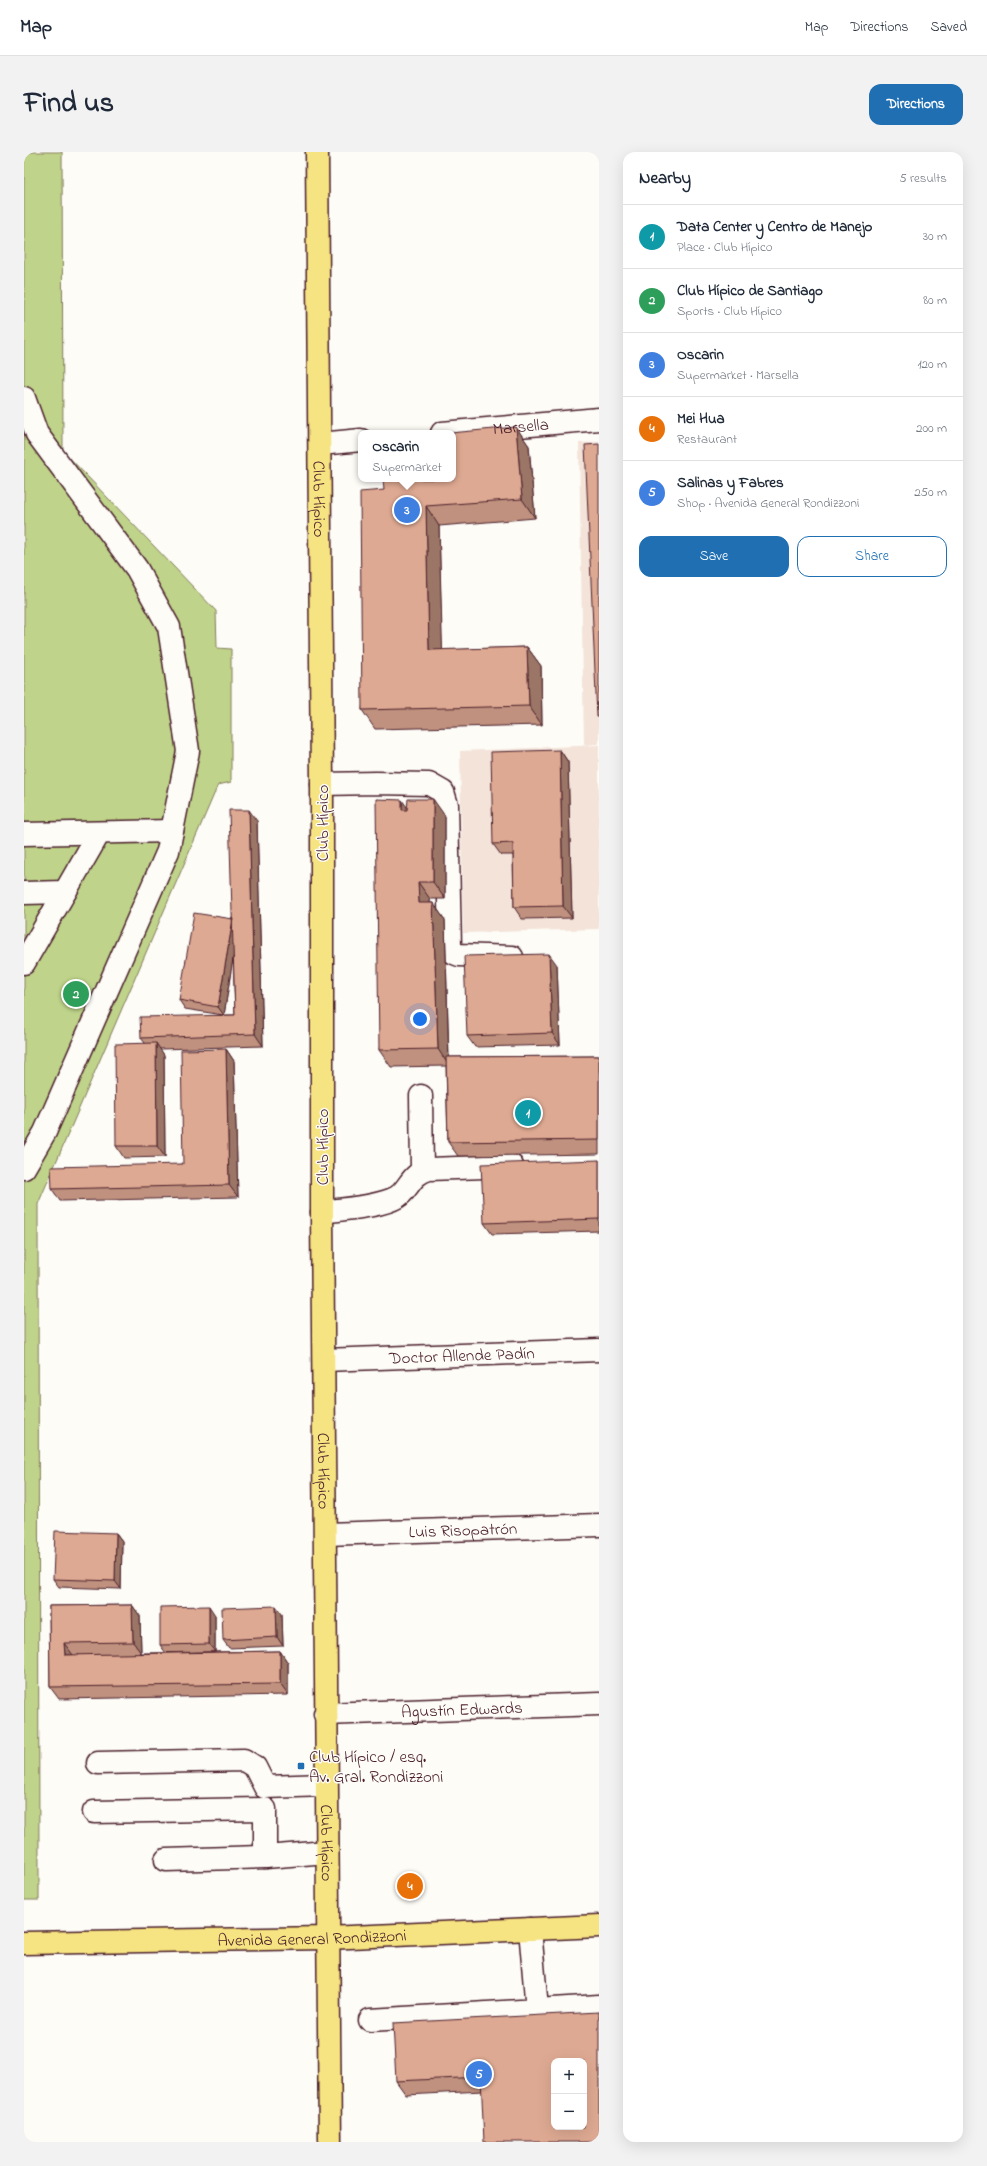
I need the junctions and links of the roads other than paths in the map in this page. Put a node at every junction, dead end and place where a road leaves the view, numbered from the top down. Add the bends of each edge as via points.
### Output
1 (317, 152) edge
2 (24, 398) edge
3 (599, 419) edge
4 (456, 432) edge
5 (358, 440) edge
6 (320, 444) junction
7 (322, 784) junction
8 (172, 831) junction
9 (99, 833) junction
10 (24, 834) edge
11 (65, 892) junction
12 (24, 893) edge
13 (529, 957) edge
14 (24, 963) edge
15 (421, 1096) dead end
16 (531, 1165) edge
17 (24, 1168) edge
18 (422, 1170) junction
19 (322, 1212) junction
20 (599, 1350) edge
21 (324, 1360) junction
22 (599, 1525) edge
23 (326, 1534) junction
24 (599, 1704) edge
25 (326, 1714) junction
26 (98, 1763) dead end
27 (326, 1786) junction
28 (265, 1787) junction
29 (265, 1809) junction
30 (94, 1812) dead end
31 (327, 1852) junction
32 (265, 1857) junction
33 (166, 1860) dead end
34 (599, 1926) edge
35 (530, 1929) junction
36 (327, 1938) junction
37 (24, 1943) edge
38 (599, 2006) edge
39 (537, 2010) junction
40 (370, 2020) dead end
41 (330, 2142) edge

1 - 6 main road, Club Hípico
2 - 8 street via 37,434 137,569 169,626 188,752
3 - 4 street, Marsella
5 - 6 street
6 - 7 main road, Club Hípico
7 - 13 street via 429,784 443,792 447,805 450,947 459,955
7 - 19 main road, Club Hípico
8 - 9 street
8 - 17 street via 162,866 45,1132
9 - 10 street
9 - 11 street
11 - 12 street
11 - 14 street
15 - 18 street
16 - 18 street
18 - 19 street via 398,1196 380,1203
19 - 21 main road, Club Hípico
20 - 21 street, Doctor Allende Padín
21 - 23 main road, Club Hípico
22 - 23 street, Luis Risopatrón
23 - 25 main road, Club Hípico
24 - 25 street, Agustín Edwards
25 - 27 main road, Club Hípico
26 - 28 street via 244,1760 255,1767
27 - 28 street
27 - 31 main road, Club Hípico
28 - 29 street
29 - 30 street
29 - 32 street
31 - 32 street
31 - 36 main road, Club Hípico
32 - 33 street
34 - 35 main road, Avenida General Rondizzoni
35 - 36 main road, Avenida General Rondizzoni
35 - 39 street
36 - 37 main road, Avenida General Rondizzoni
36 - 41 main road, Club Hípico
38 - 39 street
39 - 40 street

